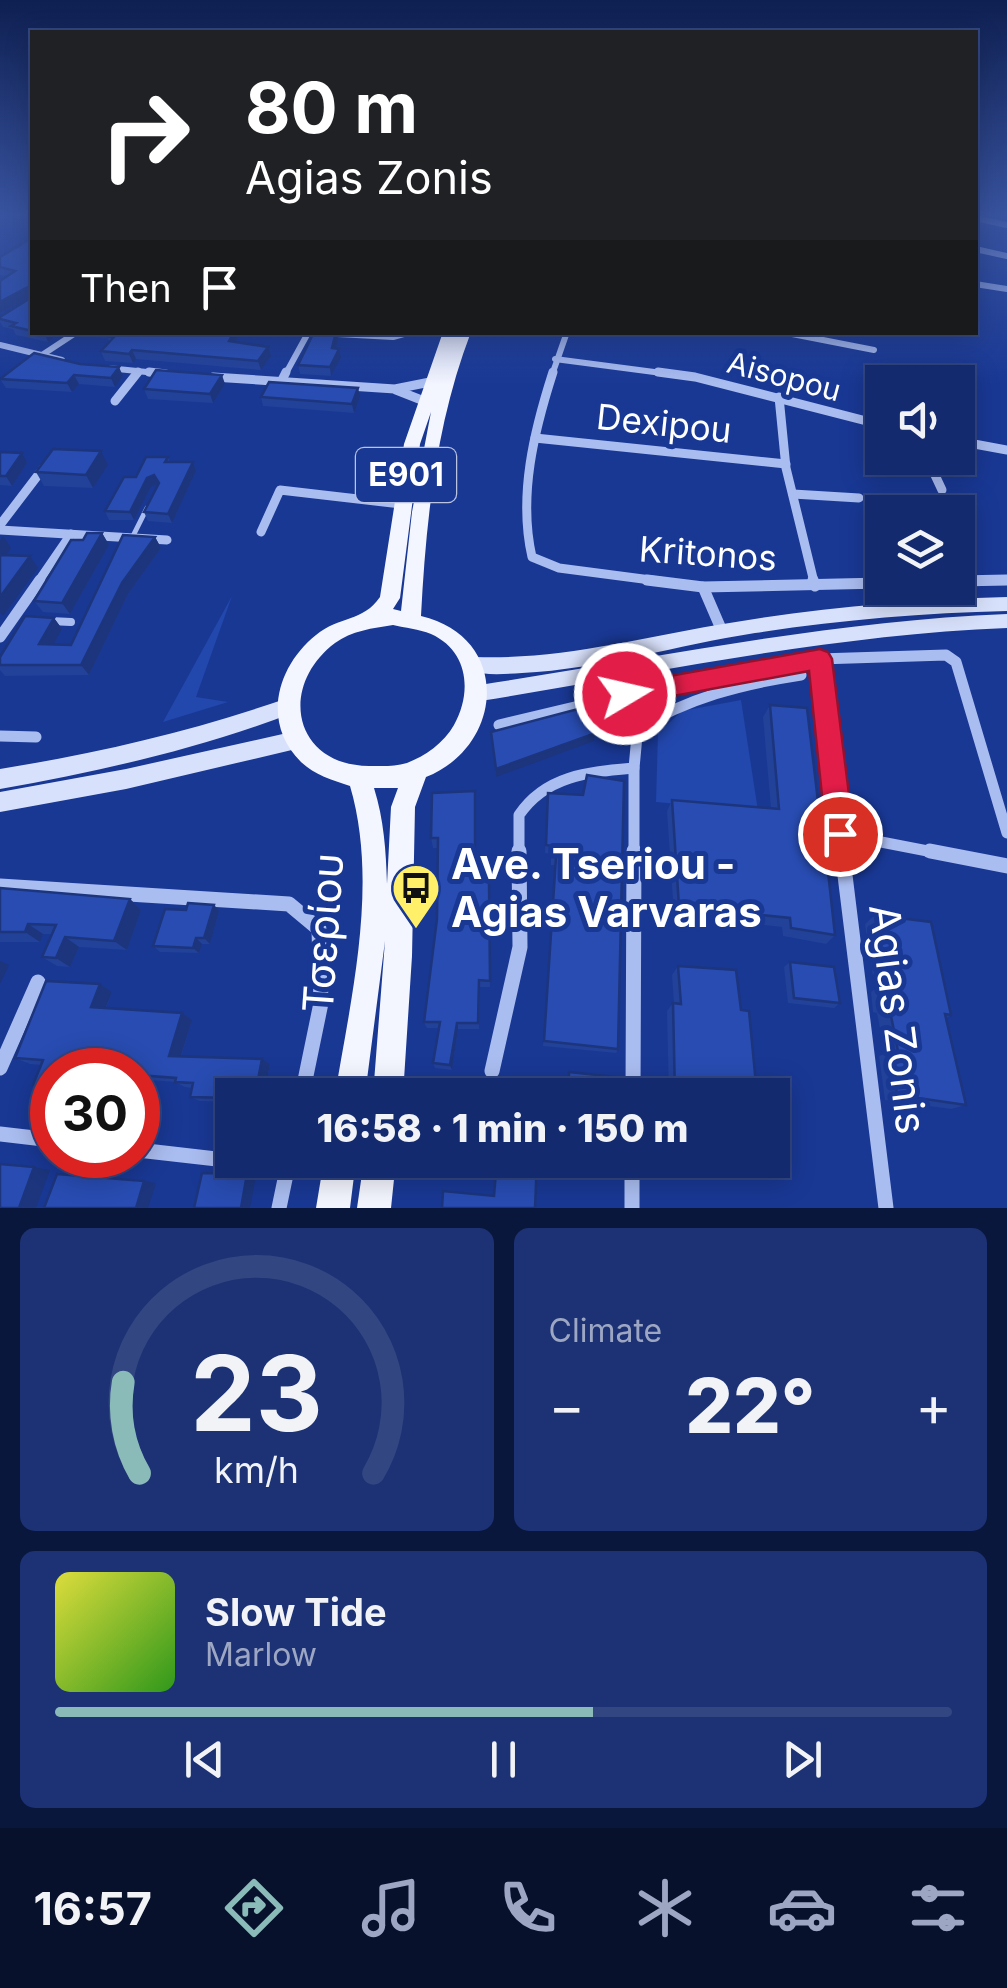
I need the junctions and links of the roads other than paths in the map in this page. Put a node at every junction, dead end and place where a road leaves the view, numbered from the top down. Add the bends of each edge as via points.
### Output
1 (978, 284) edge
2 (1007, 289) edge
3 (72, 335) edge
4 (307, 335) edge
5 (351, 335) edge
6 (401, 335) edge
7 (449, 335) edge
8 (463, 335) edge
9 (566, 335) edge
10 (813, 336) edge
11 (0, 345) edge
12 (874, 350) dead end
13 (42, 355) junction
14 (555, 359) junction
15 (71, 362) edge
16 (103, 368) edge
17 (138, 372) junction
18 (174, 374) edge
19 (210, 377) edge
20 (281, 382) junction
21 (430, 382) junction
22 (396, 389) junction
23 (779, 397) junction
24 (115, 401) dead end
25 (424, 401) junction
26 (865, 420) edge
27 (536, 438) junction
28 (975, 444) edge
29 (1007, 450) edge
30 (47, 464) edge
31 (786, 464) junction
32 (935, 475) edge
33 (942, 490) dead end
34 (793, 494) junction
35 (859, 498) dead end
36 (402, 504) junction
37 (148, 506) edge
38 (0, 527) edge
39 (261, 532) dead end
40 (72, 534) junction
41 (132, 538) junction
42 (167, 540) dead end
43 (1007, 580) edge
44 (975, 581) edge
45 (865, 584) edge
46 (816, 586) junction
47 (703, 587) junction
48 (1007, 604) edge
49 (14, 618) junction
50 (376, 619) junction
51 (411, 619) junction
52 (71, 622) dead end
53 (1007, 622) edge
54 (722, 632) junction
55 (0, 638) edge
56 (820, 659) junction
57 (475, 664) junction
58 (624, 668) junction
59 (802, 675) dead end
60 (480, 693) junction
61 (640, 693) junction
62 (288, 706) junction
63 (500, 725) edge
64 (636, 730) junction
65 (0, 736) edge
66 (36, 737) dead end
67 (296, 740) junction
68 (634, 768) junction
69 (417, 770) junction
70 (358, 778) junction
71 (0, 780) edge
72 (0, 802) edge
73 (1007, 833) edge
74 (840, 834) junction
75 (1007, 866) edge
76 (0, 886) edge
77 (38, 982) dead end
78 (0, 1068) edge
79 (492, 1071) dead end
80 (306, 1078) edge
81 (353, 1078) edge
82 (389, 1078) edge
83 (633, 1078) edge
84 (0, 1134) edge
85 (30, 1137) edge
86 (160, 1152) edge
87 (215, 1157) edge
88 (285, 1178) edge
89 (337, 1178) edge
90 (378, 1178) edge
91 (632, 1178) edge
92 (279, 1208) edge
93 (332, 1208) edge
94 (374, 1208) edge
95 (632, 1208) edge
96 (886, 1208) edge

1 - 2 street
3 - 13 street
4 - 20 street
5 - 6 street
7 - 21 main road, E901
8 - 51 main road, E901 via 434,445
9 - 14 street
10 - 12 street
11 - 13 street
13 - 15 street
14 - 23 street, Aisopou via 695,377
14 - 27 street
16 - 17 street
17 - 18 street
17 - 24 street
19 - 20 street
20 - 22 street
21 - 22 street
21 - 25 main road, E901
22 - 25 street
23 - 26 street, Aisopou
23 - 31 street
25 - 36 main road, E901
27 - 31 street, Dexipou
27 - 47 street, Kritonos via 524,537 532,557 559,568
28 - 29 street
30 - 38 street
31 - 34 street
32 - 33 street
34 - 35 street
34 - 46 street
36 - 39 street via 280,490
36 - 50 main road, E901 via 390,598
37 - 41 lane
38 - 40 street
40 - 41 street
40 - 49 street
41 - 42 street
43 - 44 street
45 - 46 street, Kritonos
46 - 47 street, Kritonos
47 - 54 street
48 - 54 main road via 932,606
49 - 52 lane
49 - 55 street
50 - 51 main road
50 - 62 main road via 348,626 310,652 297,670
51 - 57 main road via 460,643
53 - 58 main road via 866,630
54 - 57 main road via 531,665
56 - 61 street
56 - 73 street via 946,655 956,662
56 - 74 street, Agias Zonis
57 - 60 main road
58 - 60 main road
58 - 61 street
59 - 64 street via 732,686 684,702
60 - 69 main road via 464,736
61 - 63 street
61 - 64 street
62 - 67 main road
62 - 71 main road via 193,739
64 - 68 street
65 - 66 street
67 - 70 main road via 322,765
67 - 72 main road
68 - 79 street via 580,773 527,799 519,815 520,947
68 - 83 street
69 - 70 main road
69 - 82 main road, Τσερίου via 403,808
70 - 81 main road, Τσερίου via 373,827 370,966
74 - 75 street
74 - 96 street, Agias Zonis
76 - 80 street via 289,904 319,929 321,1003
77 - 78 street
84 - 85 street
86 - 87 street
88 - 92 street
89 - 93 main road
90 - 94 main road
91 - 95 street

